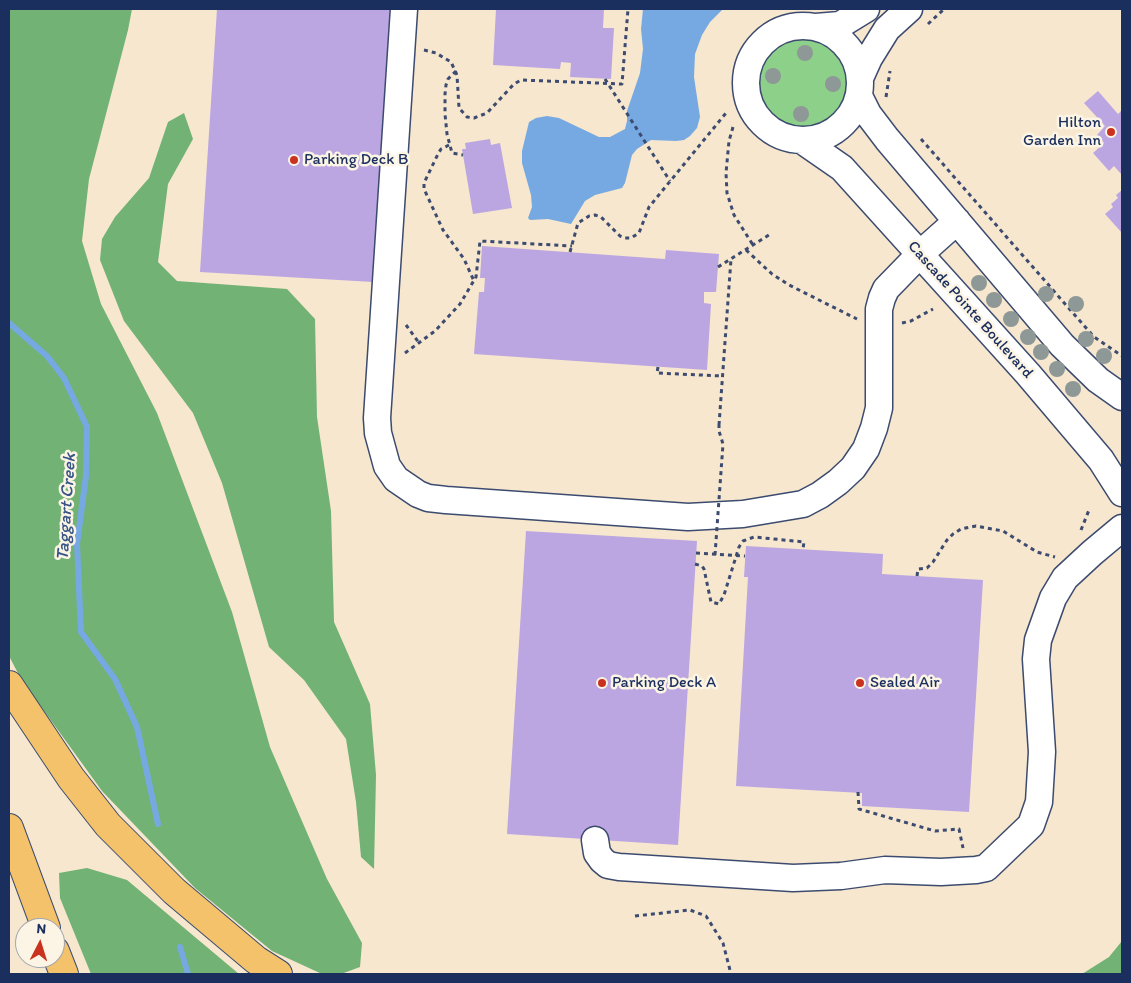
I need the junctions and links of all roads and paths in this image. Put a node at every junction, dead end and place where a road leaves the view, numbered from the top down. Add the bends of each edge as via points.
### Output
1 (404, 9) edge
2 (628, 9) edge
3 (866, 9) edge
4 (909, 9) edge
5 (786, 18) edge
6 (816, 27) junction
7 (402, 49) junction
8 (456, 71) junction
9 (605, 79) dead end
10 (608, 83) junction
11 (860, 88) junction
12 (726, 113) dead end
13 (733, 127) dead end
14 (917, 135) dead end
15 (804, 141) junction
16 (449, 145) junction
17 (463, 155) dead end
18 (670, 181) junction
19 (957, 222) junction
20 (772, 233) dead end
21 (753, 245) junction
22 (572, 246) junction
23 (746, 250) junction
24 (570, 252) dead end
25 (920, 254) junction
26 (731, 259) junction
27 (718, 267) dead end
28 (474, 281) junction
29 (933, 309) dead end
30 (879, 323) junction
31 (1122, 356) edge
32 (404, 361) dead end
33 (658, 367) dead end
34 (722, 376) junction
35 (1122, 397) edge
36 (1122, 493) edge
37 (1089, 510) dead end
38 (1122, 528) edge
39 (1079, 536) dead end
40 (803, 549) dead end
41 (696, 553) dead end
42 (715, 554) junction
43 (1060, 555) dead end
44 (745, 556) dead end
45 (695, 564) dead end
46 (917, 576) dead end
47 (9, 685) edge
48 (858, 792) dead end
49 (9, 828) edge
50 (595, 840) dead end
51 (968, 870) junction
52 (635, 916) dead end
53 (42, 918) edge
54 (278, 974) edge
55 (731, 974) edge

1 - 7 street
2 - 10 path via 622,84
3 - 6 street via 840,25
4 - 11 street via 887,29 869,58
5 - 6 street via 798,26
5 - 15 street via 780,30 765,40 752,55 746,74 746,94 753,113 766,128 784,138
6 - 11 street via 833,34 846,46 856,61
7 - 8 path via 436,53 451,62
7 - 30 street via 377,418 387,466 396,479 418,494 446,500 688,517 743,514 803,504 838,482 866,448 879,408
8 - 10 path via 459,108 467,117 474,118 488,113 521,80
8 - 16 path via 448,79 445,94
9 - 10 path
10 - 18 path
11 - 15 street via 852,113 840,127 823,137
11 - 19 street via 868,114
12 - 18 path
13 - 21 path via 726,173 727,193 734,215
14 - 31 path via 1094,337
15 - 25 street, Cascade Pointe Boulevard via 842,168
16 - 17 path via 452,153
16 - 28 path via 438,154 424,183 424,190 443,230 464,259
18 - 22 path via 649,207 635,236 620,236 595,215 578,224
19 - 25 street
19 - 35 street via 1062,345 1098,380
20 - 21 path
21 - 23 path
22 - 24 path
22 - 28 path via 480,241
23 - 26 path
23 - 30 path via 789,285 858,319
25 - 30 street via 886,288
25 - 36 street, Cascade Pointe Boulevard via 1095,453
26 - 27 path
26 - 34 path
28 - 32 path via 448,319 410,348
29 - 30 path via 905,323
33 - 34 path via 657,373
34 - 42 path, bridge via 718,430 723,444
37 - 39 path
38 - 51 street via 1065,578 1052,598 1043,623 1036,658 1042,752 1039,802 1031,825 986,868
40 - 45 path via 804,542 754,537 743,541 718,604 711,602 704,569
41 - 42 path, bridge
42 - 44 path, bridge
43 - 46 path via 1048,556 1003,531 976,526 953,534 933,562 927,568 918,569
47 - 54 highway via 108,825 174,891 256,960
48 - 51 path via 859,809 935,831 959,829
49 - 53 highway
50 - 51 street via 602,860 620,867 793,878 885,870
52 - 55 path via 690,910 706,916 723,943

